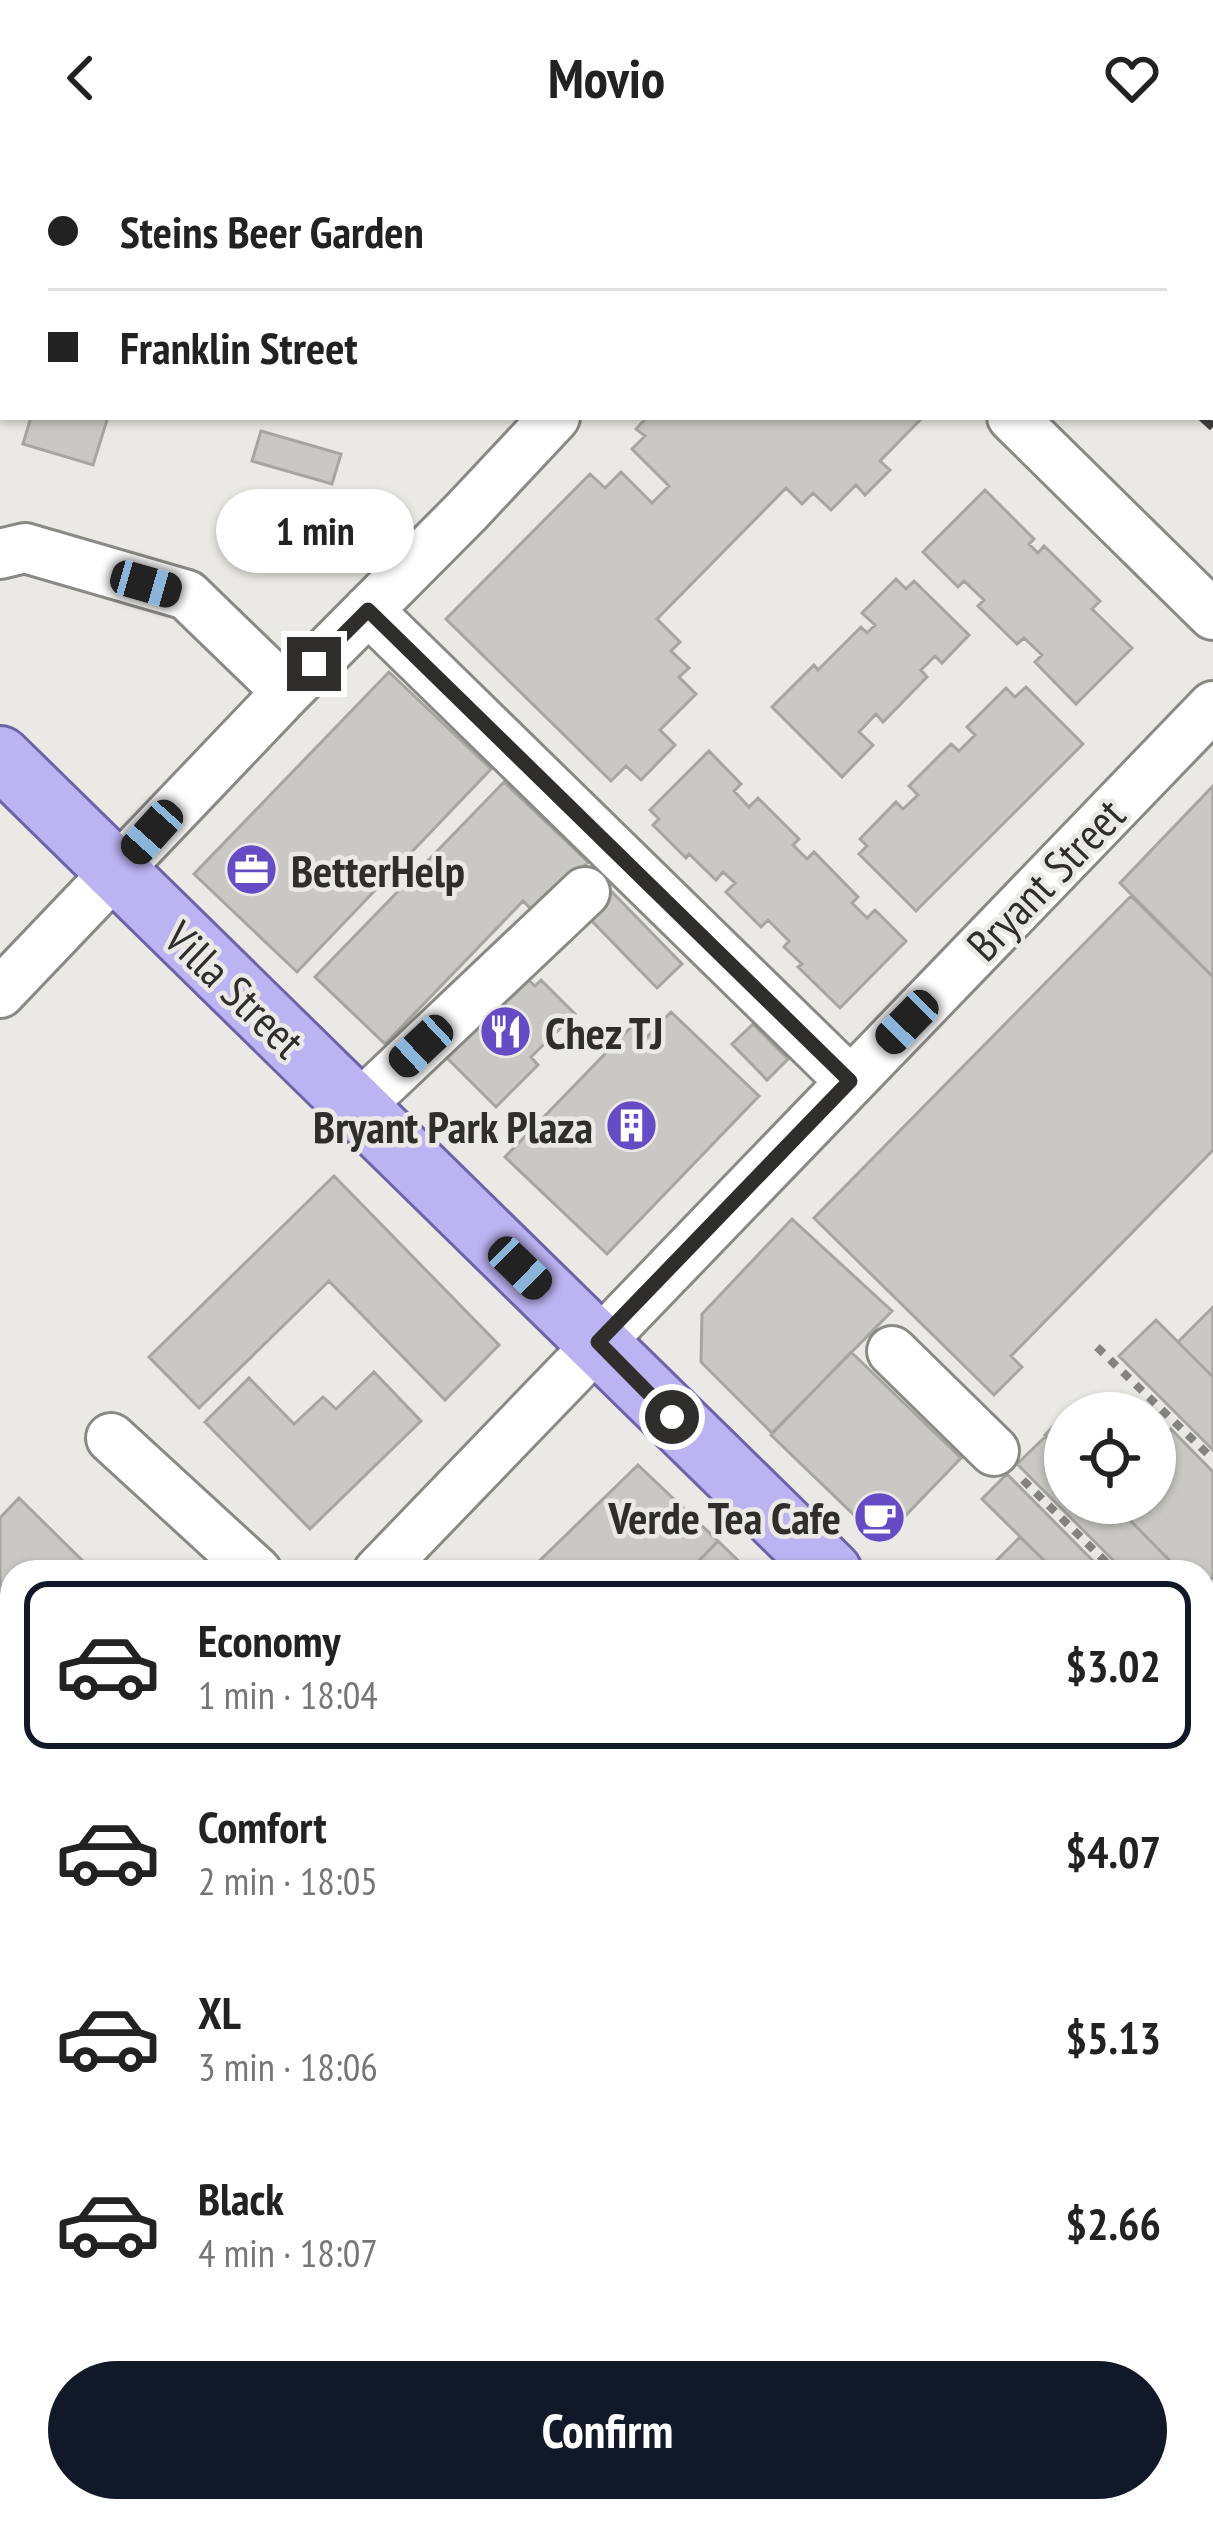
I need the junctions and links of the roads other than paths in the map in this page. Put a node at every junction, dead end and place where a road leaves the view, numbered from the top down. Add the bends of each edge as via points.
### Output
1 (552, 420) edge
2 (1015, 420) edge
3 (0, 554) edge
4 (368, 610) junction
5 (1213, 615) edge
6 (287, 692) junction
7 (1213, 706) edge
8 (0, 758) edge
9 (116, 871) junction
10 (585, 892) dead end
11 (0, 993) edge
12 (850, 1081) junction
13 (357, 1108) junction
14 (598, 1342) junction
15 (892, 1351) dead end
16 (111, 1438) dead end
17 (994, 1451) road end
18 (244, 1560) edge
19 (389, 1560) edge
20 (819, 1560) edge

1 - 4 street
2 - 5 street
3 - 6 street via 25,548 187,595
4 - 6 street
4 - 12 street
6 - 9 street
7 - 12 street, Bryant Street
8 - 9 main road, Villa Street
9 - 11 street
9 - 13 main road, Villa Street
10 - 13 street
12 - 14 street, Bryant Street
13 - 14 main road, Villa Street
14 - 19 street, Bryant Street
14 - 20 main road, Villa Street
15 - 17 street
16 - 18 street

